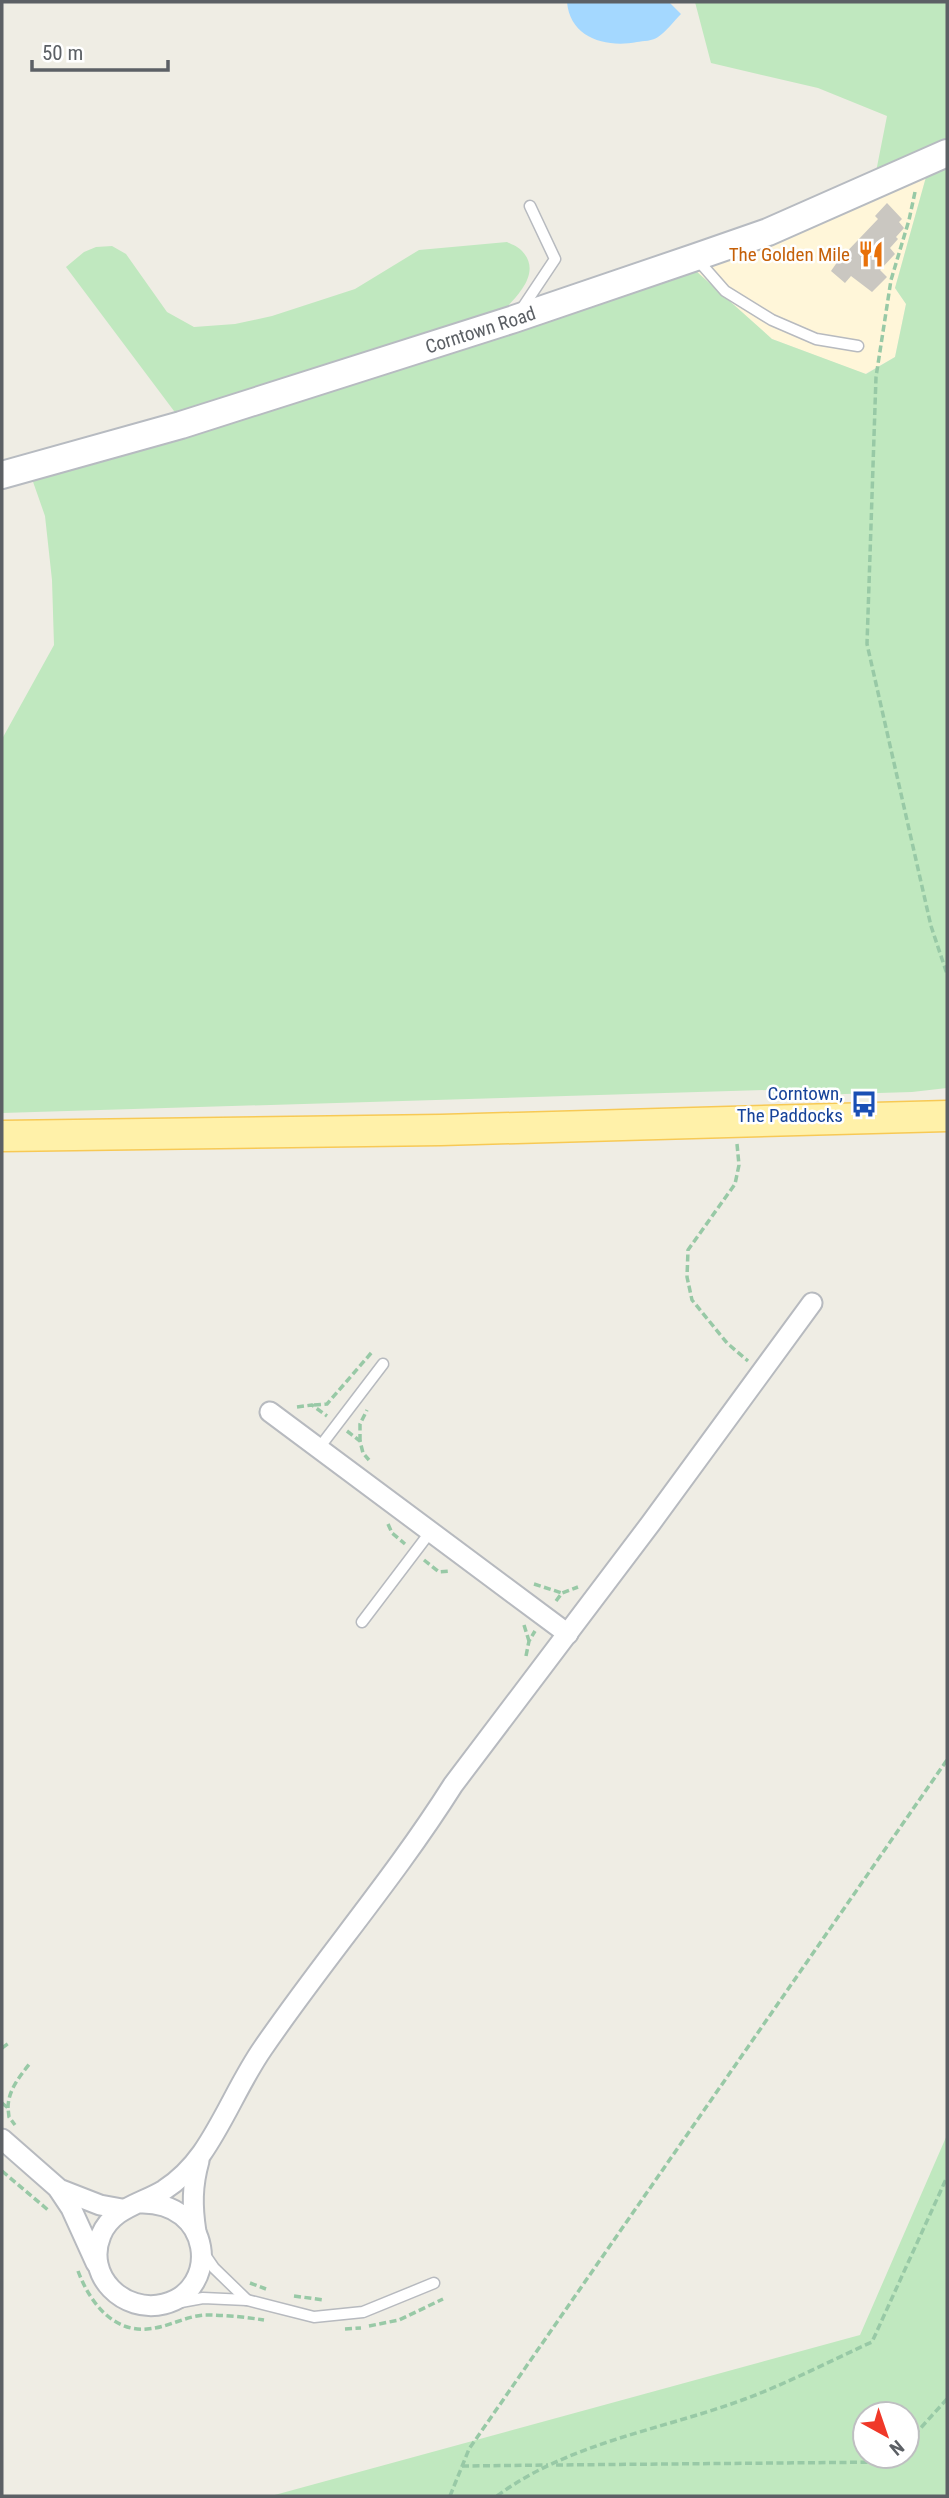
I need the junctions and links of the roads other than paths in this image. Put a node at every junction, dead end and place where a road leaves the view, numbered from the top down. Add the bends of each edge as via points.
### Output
1 (947, 153) edge
2 (530, 206) dead end
3 (696, 257) junction
4 (514, 319) junction
5 (858, 346) dead end
6 (2, 475) edge
7 (947, 1116) edge
8 (2, 1136) edge
9 (812, 1303) dead end
10 (383, 1364) dead end
11 (279, 1407) road end
12 (319, 1448) junction
13 (431, 1531) junction
14 (362, 1622) dead end
15 (568, 1634) junction
16 (11, 2136) edge
17 (201, 2154) junction
18 (59, 2189) junction
19 (130, 2206) junction
20 (199, 2241) junction
21 (99, 2269) junction
22 (434, 2283) dead end
23 (247, 2301) junction
24 (167, 2304) junction

1 - 3 main road, Corntown Road via 768,232
2 - 4 lane via 555,259
3 - 4 main road, Corntown Road
3 - 5 lane via 724,291 772,320 816,338
4 - 6 main road, Corntown Road via 181,425
7 - 8 main road
9 - 15 street
10 - 12 lane
11 - 12 street
12 - 13 street
13 - 14 lane
13 - 15 street
15 - 17 street via 262,2049
16 - 18 street
17 - 19 street via 165,2189
17 - 20 street via 192,2204
18 - 19 street via 100,2205
18 - 21 street
19 - 20 street via 156,2203 173,2208 187,2218
19 - 21 street via 109,2221 100,2235
20 - 23 lane via 214,2268
20 - 24 street via 200,2267 193,2283
21 - 24 street via 106,2284 125,2301 150,2307
22 - 23 lane via 363,2312 314,2317
23 - 24 lane via 204,2298

